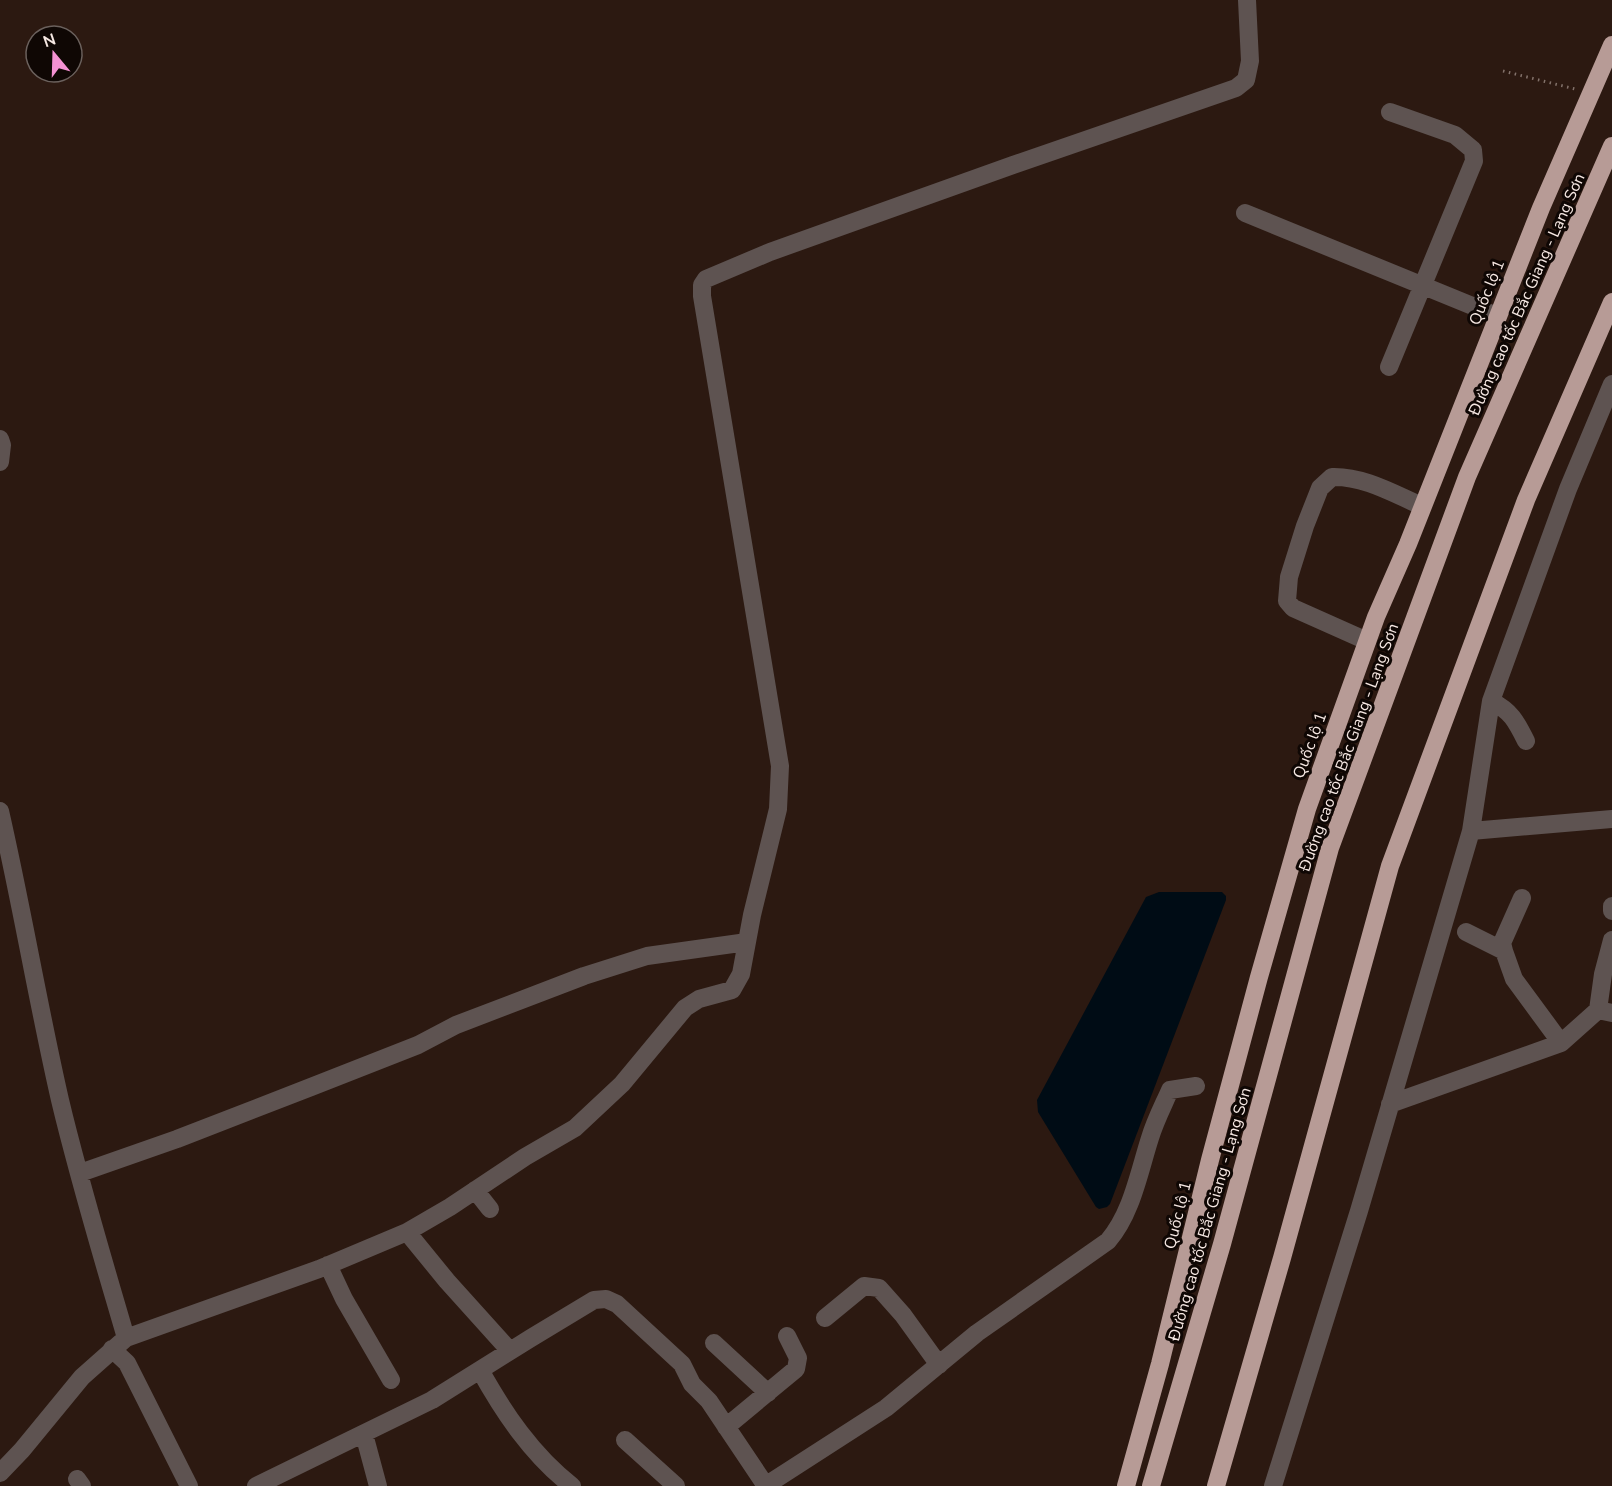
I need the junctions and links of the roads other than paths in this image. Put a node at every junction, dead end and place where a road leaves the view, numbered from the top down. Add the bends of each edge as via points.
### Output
1 (1247, 0) edge
2 (1612, 45) edge
3 (1390, 112) dead end
4 (1612, 146) edge
5 (1245, 213) dead end
6 (1422, 286) junction
7 (1612, 302) edge
8 (1497, 316) junction
9 (1389, 367) dead end
10 (1612, 384) edge
11 (0, 439) edge
12 (0, 462) edge
13 (1422, 506) junction
14 (1367, 641) junction
15 (1491, 700) junction
16 (1526, 741) dead end
17 (0, 811) edge
18 (1612, 819) edge
19 (1471, 831) junction
20 (1522, 898) dead end
21 (1612, 906) edge
22 (1612, 911) edge
23 (1466, 932) dead end
24 (1612, 940) edge
25 (747, 942) junction
26 (1504, 951) junction
27 (1605, 1012) edge
28 (1561, 1043) junction
29 (1196, 1086) dead end
30 (1390, 1104) junction
31 (80, 1173) junction
32 (475, 1190) junction
33 (490, 1209) dead end
34 (407, 1232) junction
35 (328, 1265) junction
36 (825, 1318) dead end
37 (787, 1336) dead end
38 (126, 1338) junction
39 (714, 1343) dead end
40 (112, 1349) junction
41 (510, 1351) junction
42 (939, 1365) junction
43 (480, 1370) junction
44 (391, 1380) dead end
45 (768, 1393) junction
46 (726, 1427) junction
47 (364, 1434) junction
48 (625, 1440) dead end
49 (0, 1473) edge
50 (189, 1486) edge
51 (256, 1486) edge
52 (378, 1486) edge
53 (572, 1486) edge
54 (676, 1486) edge
55 (765, 1486) edge
56 (1126, 1486) edge
57 (1151, 1486) edge
58 (1216, 1486) edge
59 (1273, 1486) edge

1 - 25 street via 1250,61 1246,80 1236,88 770,252 706,279 702,285 780,766 778,809
2 - 8 highway, Quốc lộ 1
3 - 6 street via 1455,135 1473,150 1474,160
4 - 57 highway, Đường cao tốc Bắc Giang - Lạng Sơn via 1467,477 1330,848
5 - 6 street
6 - 8 street
6 - 9 street
7 - 58 highway via 1526,500 1390,866
8 - 13 highway, Quốc lộ 1
10 - 15 street via 1568,489
11 - 12 street
13 - 14 highway, Quốc lộ 1
13 - 14 street via 1347,477 1332,477 1320,488 1289,578 1287,601 1293,608
14 - 56 highway, Quốc lộ 1 via 1304,820 1213,1148
15 - 16 street via 1506,708
15 - 19 street
17 - 31 street via 60,1101
18 - 19 street
19 - 30 street
20 - 26 street via 1502,943
21 - 22 street
23 - 26 street
24 - 27 street via 1603,974
25 - 31 street via 647,956 584,976 289,1096
25 - 32 street via 741,974 732,990 699,999 685,1008 622,1084 575,1128
26 - 28 street via 1514,979
27 - 28 street
28 - 30 street
29 - 42 street via 1170,1090 1120,1228 1108,1241 977,1333
30 - 59 street
31 - 38 street
32 - 33 street
32 - 34 street
34 - 35 street
34 - 41 street
35 - 38 street
35 - 44 street
36 - 42 street via 864,1286 879,1288
37 - 45 street via 798,1358 796,1369
38 - 40 street
39 - 45 street
40 - 49 street via 81,1377
40 - 50 street via 127,1363
41 - 43 street
41 - 46 street via 594,1300 606,1299 617,1304 682,1364 692,1384
42 - 55 street via 886,1408
43 - 47 street via 432,1400
43 - 53 street via 502,1409 530,1445
45 - 46 street
46 - 55 street
47 - 51 street
47 - 52 street
48 - 54 street

